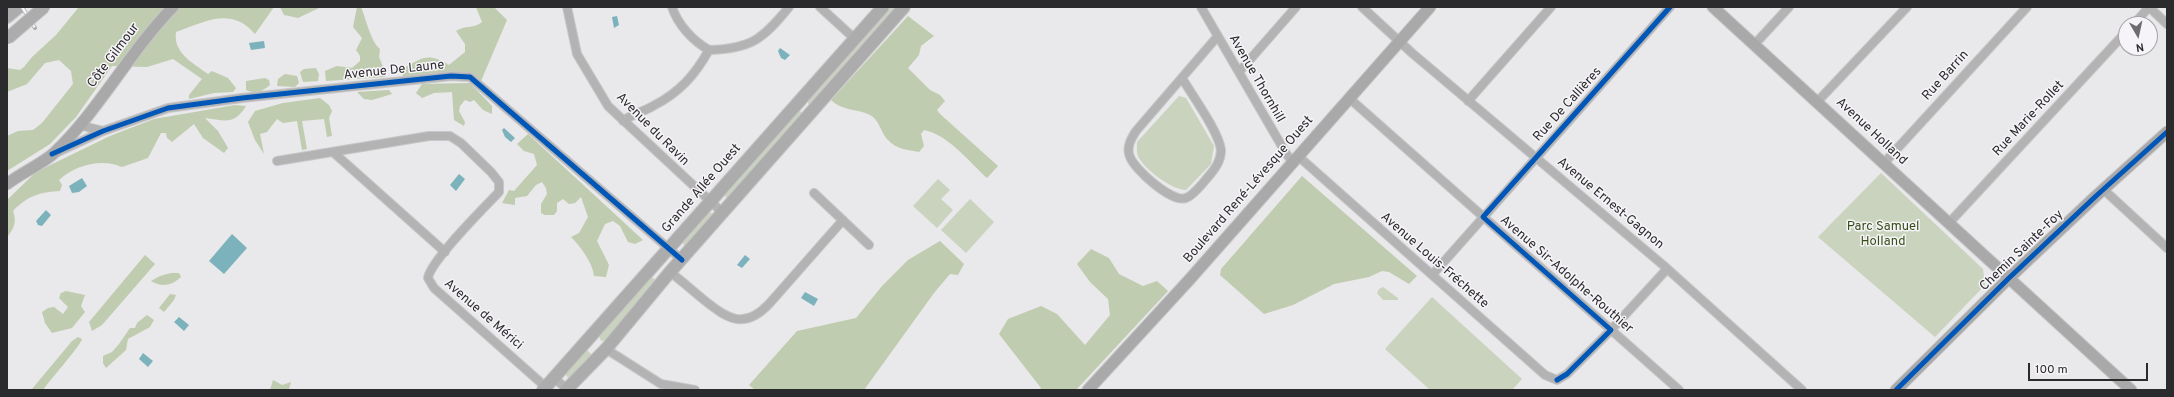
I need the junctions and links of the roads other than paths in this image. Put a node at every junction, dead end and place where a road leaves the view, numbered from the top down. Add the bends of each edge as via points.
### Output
1 (20, 7) edge
2 (44, 7) edge
3 (173, 7) edge
4 (567, 7) edge
5 (672, 7) edge
6 (789, 7) edge
7 (820, 7) edge
8 (883, 7) edge
9 (904, 7) edge
10 (1200, 7) edge
11 (1296, 7) edge
12 (1362, 7) edge
13 (1430, 7) edge
14 (1551, 7) edge
15 (1670, 7) edge
16 (1713, 7) edge
17 (1789, 7) edge
18 (1907, 7) edge
19 (2027, 7) edge
20 (2149, 7) edge
21 (2141, 16) edge
22 (7, 17) edge
23 (2167, 24) edge
24 (1217, 37) junction
25 (8, 38) edge
26 (855, 38) junction
27 (1400, 41) junction
28 (2118, 41) edge
29 (1754, 45) junction
30 (709, 50) junction
31 (1239, 72) junction
32 (1182, 78) junction
33 (1349, 98) junction
34 (1468, 101) junction
35 (798, 102) junction
36 (1817, 102) junction
37 (810, 113) junction
38 (623, 121) junction
39 (79, 125) junction
40 (103, 131) junction
41 (2167, 132) edge
42 (332, 152) junction
43 (52, 154) junction
44 (1535, 158) junction
45 (1296, 159) junction
46 (277, 161) dead end
47 (1884, 163) junction
48 (7, 184) edge
49 (2103, 189) junction
50 (814, 193) dead end
51 (710, 201) junction
52 (723, 213) junction
53 (1483, 217) junction
54 (843, 220) junction
55 (1949, 223) junction
56 (869, 245) dead end
57 (2167, 248) edge
58 (668, 249) junction
59 (445, 252) junction
60 (682, 260) junction
61 (1667, 269) junction
62 (670, 272) junction
63 (1433, 274) junction
64 (2009, 278) junction
65 (1611, 330) junction
66 (606, 349) junction
67 (553, 377) junction
68 (546, 389) edge
69 (567, 390) edge
70 (694, 390) edge
71 (1088, 390) edge
72 (1679, 390) edge
73 (1802, 390) edge
74 (1896, 390) edge
75 (2131, 390) edge

1 - 22 main road
2 - 25 main road, bridge
3 - 39 main road, Côte Gilmour via 155,26
4 - 38 street, Avenue du Ravin via 577,54 608,106
5 - 30 street via 686,31
6 - 30 street via 767,34 748,45 726,50
7 - 26 street
8 - 26 main road, Grande Allée Ouest
9 - 37 main road
10 - 24 street, Avenue Thornhill
11 - 31 street
12 - 27 street, Avenue Ernest-Gagnon
13 - 27 main road, Boulevard René-Lévesque Ouest
14 - 34 street
15 - 44 street, Rue De Callières
16 - 29 main road, Avenue Holland
17 - 29 street
18 - 36 street
19 - 47 street, Rue Barrin
20 - 21 street
20 - 23 street
24 - 31 street, Avenue Thornhill
24 - 32 street
26 - 35 main road, Grande Allée Ouest
27 - 33 main road, Boulevard René-Lévesque Ouest
27 - 34 street, Avenue Ernest-Gagnon
28 - 55 street, Rue Marie-Rollet
29 - 36 main road, Avenue Holland
30 - 38 street via 697,70 673,94
31 - 45 street, Avenue Thornhill via 1287,155
32 - 32 street via 1130,139 1129,147 1129,156 1134,166 1165,192 1178,199 1186,198 1206,179 1220,159 1221,150 1214,131
33 - 45 main road, Boulevard René-Lévesque Ouest
33 - 53 street, Avenue Sir-Adolphe-Routhier
34 - 44 street, Avenue Ernest-Gagnon
35 - 37 main road
35 - 51 main road, Grande Allée Ouest
36 - 47 main road, Avenue Holland
37 - 52 main road
38 - 51 street, Avenue du Ravin
39 - 40 street
39 - 43 main road, Côte Gilmour
40 - 43 street, Avenue De Laune
40 - 58 street, Avenue De Laune via 175,107 451,76 470,77
41 - 49 main road, Chemin Sainte-Foy
42 - 46 street, Avenue de Mérici
42 - 59 street
42 - 59 street, Avenue de Mérici via 429,136 450,136 461,143 491,172 498,182 498,192
43 - 48 main road, Côte Gilmour
44 - 53 street, Rue De Callières
44 - 61 street, Avenue Ernest-Gagnon
45 - 63 street, Avenue Louis-Fréchette
45 - 71 main road, Boulevard René-Lévesque Ouest
47 - 55 main road, Avenue Holland
49 - 57 street
49 - 64 main road, Chemin Sainte-Foy
50 - 54 street
51 - 52 street, Avenue du Ravin
51 - 58 main road, Grande Allée Ouest
52 - 60 main road
53 - 63 street, Rue De Callières
53 - 65 street, Avenue Sir-Adolphe-Routhier
54 - 56 street
54 - 62 street via 769,304 760,313 750,317 738,319 725,316
55 - 64 main road, Avenue Holland
58 - 60 street, Avenue De Laune
58 - 67 main road, Grande Allée Ouest
59 - 68 street, Avenue de Mérici via 429,272 430,283
60 - 62 main road
61 - 65 street
61 - 73 street, Avenue Ernest-Gagnon
62 - 66 main road
63 - 65 street, Avenue Louis-Fréchette via 1545,375 1557,380 1567,374
64 - 74 main road, Chemin Sainte-Foy
64 - 75 main road, Avenue Holland
65 - 72 street, Avenue Sir-Adolphe-Routhier
66 - 69 main road
66 - 70 street via 661,384
67 - 68 main road, Grande Allée Ouest
67 - 69 street

